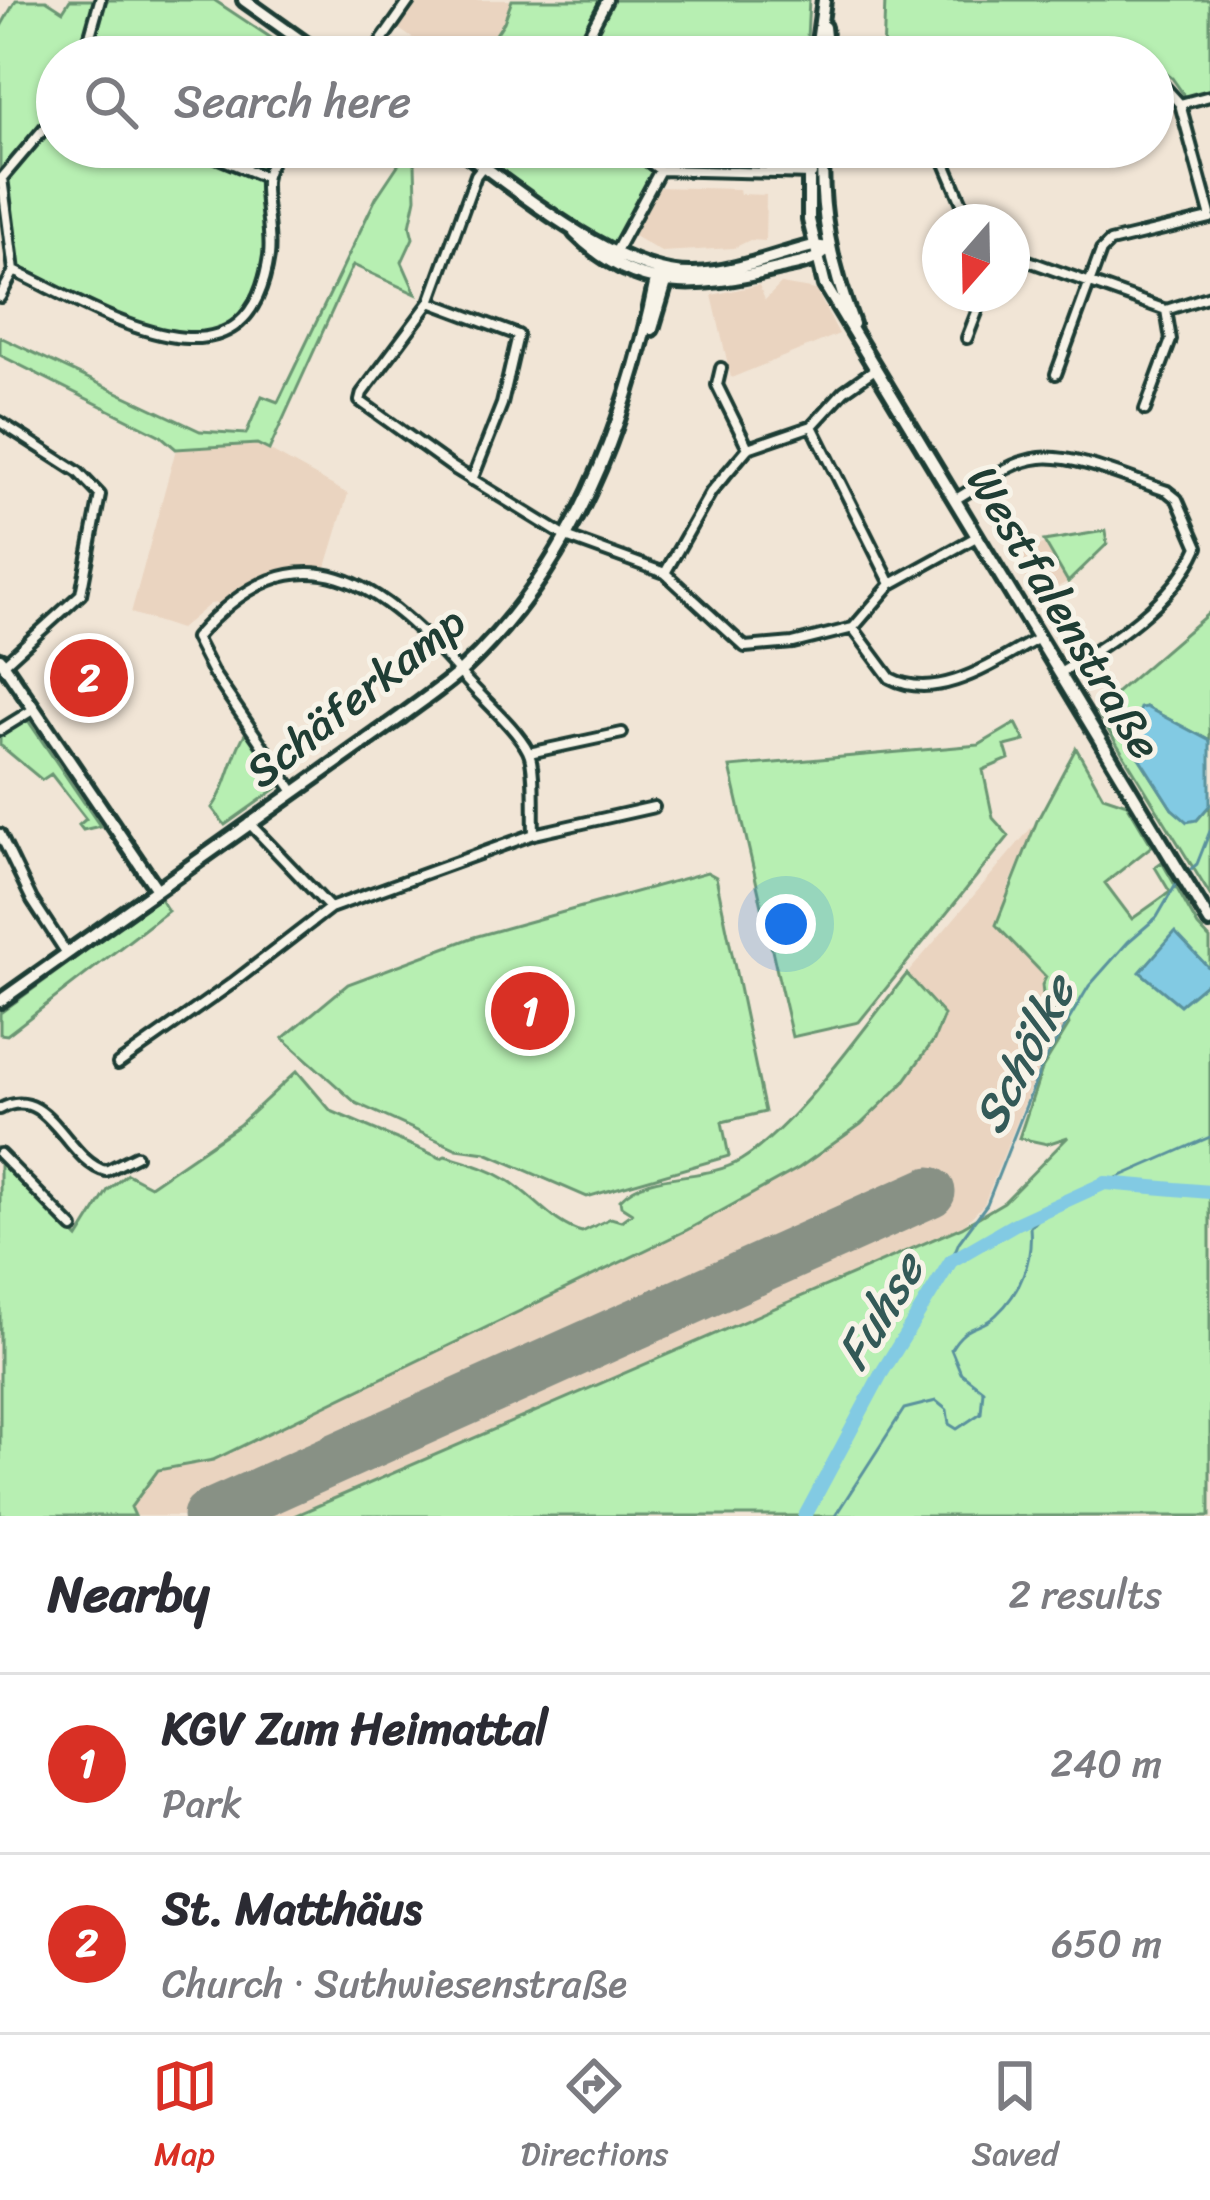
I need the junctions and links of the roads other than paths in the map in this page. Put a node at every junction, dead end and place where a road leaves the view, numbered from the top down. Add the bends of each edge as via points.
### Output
1 (100, 0) edge
2 (244, 0) edge
3 (410, 0) edge
4 (608, 0) edge
5 (824, 0) edge
6 (822, 18) junction
7 (90, 36) edge
8 (295, 36) edge
9 (385, 36) edge
10 (588, 36) edge
11 (819, 36) edge
12 (824, 36) edge
13 (1210, 96) edge
14 (1174, 97) edge
15 (1180, 104) junction
16 (36, 137) edge
17 (243, 168) edge
18 (269, 168) edge
19 (481, 168) edge
20 (486, 168) edge
21 (657, 168) edge
22 (807, 168) edge
23 (821, 168) edge
24 (947, 168) edge
25 (660, 170) junction
26 (807, 173) junction
27 (821, 174) junction
28 (265, 177) junction
29 (1, 178) edge
30 (962, 204) edge
31 (1210, 216) edge
32 (569, 225) junction
33 (829, 248) junction
34 (616, 252) junction
35 (814, 252) junction
36 (1030, 262) edge
37 (14, 271) junction
38 (663, 278) junction
39 (1088, 284) junction
40 (1210, 296) edge
41 (0, 297) edge
42 (430, 302) junction
43 (1166, 310) junction
44 (977, 312) edge
45 (968, 338) dead end
46 (858, 339) junction
47 (721, 368) dead end
48 (876, 368) junction
49 (1056, 374) dead end
50 (1145, 410) dead end
51 (0, 422) edge
52 (812, 426) junction
53 (748, 448) junction
54 (472, 480) junction
55 (956, 499) junction
56 (978, 536) junction
57 (566, 537) junction
58 (665, 573) junction
59 (891, 584) junction
60 (853, 628) junction
61 (1039, 638) junction
62 (2, 662) edge
63 (460, 672) junction
64 (1060, 673) junction
65 (34, 710) junction
66 (0, 730) edge
67 (622, 733) dead end
68 (529, 753) junction
69 (294, 792) junction
70 (654, 807) dead end
71 (249, 824) junction
72 (0, 834) edge
73 (534, 834) junction
74 (156, 888) junction
75 (330, 908) junction
76 (1210, 922) edge
77 (66, 952) junction
78 (0, 1001) edge
79 (118, 1064) dead end
80 (0, 1109) edge
81 (0, 1154) edge
82 (136, 1156) dead end
83 (73, 1228) dead end

1 - 7 street
2 - 8 street
3 - 9 street
4 - 10 street
5 - 6 street
6 - 11 street
6 - 12 street
13 - 15 street
14 - 15 street
15 - 31 street
16 - 29 street
17 - 28 street
18 - 28 street
19 - 42 street
20 - 32 street
21 - 25 street
22 - 26 street, Westfalenstraße
23 - 27 street, Westfalenstraße
24 - 30 street
25 - 26 street
25 - 34 street
26 - 27 street
26 - 35 street, Westfalenstraße
27 - 33 street, Westfalenstraße
28 - 37 street via 265,276 237,324 212,337 148,332
29 - 37 street
31 - 39 street via 1110,242
32 - 34 street
32 - 38 street via 609,262
33 - 35 street
33 - 46 street, Westfalenstraße
34 - 38 street
35 - 38 street
35 - 46 street, Westfalenstraße
36 - 39 street
37 - 41 street
38 - 57 street, Schäferkamp via 598,476
39 - 43 street
39 - 49 street
40 - 43 street
42 - 54 street via 518,335
42 - 54 street via 360,401
43 - 50 street via 1171,340
44 - 45 street
46 - 48 street, Westfalenstraße
47 - 53 street via 717,386
48 - 52 street
48 - 55 street, Westfalenstraße
51 - 62 street via 100,495 81,594
52 - 53 street
52 - 59 street
53 - 58 street via 711,492
54 - 57 street
55 - 56 street, Westfalenstraße
55 - 64 street via 1037,458 1090,467 1178,499 1198,547 1190,564 1144,614
56 - 59 street
56 - 61 street, Westfalenstraße
57 - 58 street
57 - 63 street, Schäferkamp
58 - 60 street via 745,647
59 - 60 street
60 - 61 street via 890,678 915,684 968,676
61 - 64 street, Westfalenstraße
62 - 65 street
63 - 68 street
63 - 69 street, Schäferkamp
63 - 69 street via 364,586 328,573 296,573 248,590 196,643
64 - 76 street, Westfalenstraße
65 - 66 street
65 - 74 street
67 - 68 street
68 - 73 street
69 - 71 street, Schäferkamp
70 - 73 street
71 - 74 street, Schäferkamp
71 - 75 street
72 - 77 street
73 - 75 street
74 - 77 street, Schäferkamp
75 - 79 street
77 - 78 street, Schäferkamp
80 - 82 street via 29,1103 92,1168 106,1171
81 - 83 street

